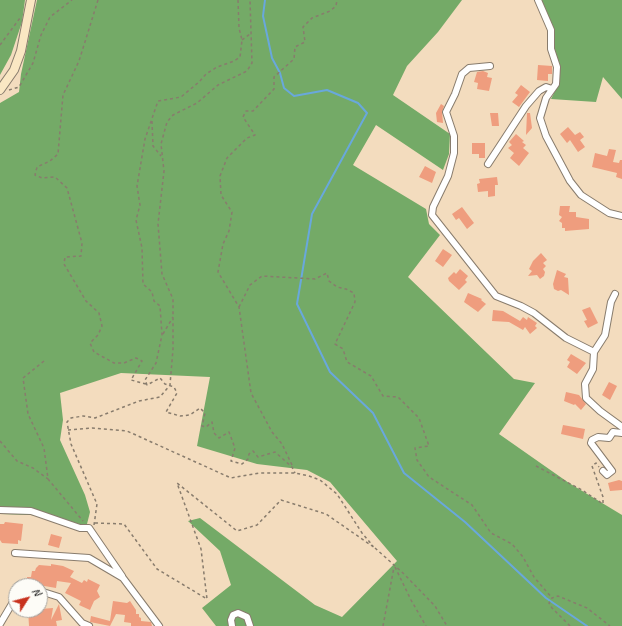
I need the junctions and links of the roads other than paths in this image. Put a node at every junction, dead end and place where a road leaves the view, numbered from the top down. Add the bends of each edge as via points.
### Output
1 (31, 0) edge
2 (538, 0) edge
3 (490, 66) dead end
4 (1, 89) edge
5 (552, 89) junction
6 (488, 164) dead end
7 (622, 216) edge
8 (615, 294) dead end
9 (594, 352) junction
10 (622, 427) edge
11 (622, 434) edge
12 (603, 471) road end
13 (0, 510) edge
14 (15, 553) dead end
15 (123, 578) junction
16 (48, 594) edge
17 (8, 610) edge
18 (0, 624) edge
19 (89, 626) edge
20 (159, 626) edge
21 (232, 626) edge
22 (250, 626) edge

1 - 4 street via 14,70
2 - 5 street via 551,30 551,49 557,67 556,84
3 - 9 street via 469,68 462,74 446,112 454,136 454,153 448,176 433,207 432,215 496,296 534,313 566,338
5 - 6 street via 546,87 539,91 526,106
5 - 7 street via 546,98 540,118 558,161 581,195 609,213
8 - 9 street via 605,335
9 - 10 street via 593,369 585,384 586,398
11 - 12 street via 613,432 608,438 592,440 591,443 612,471 607,475
13 - 15 street via 31,511 80,528 89,528
14 - 15 street via 89,558
15 - 20 street
16 - 19 street via 59,597 82,623
17 - 18 street
21 - 22 street via 233,615 238,613 247,617

